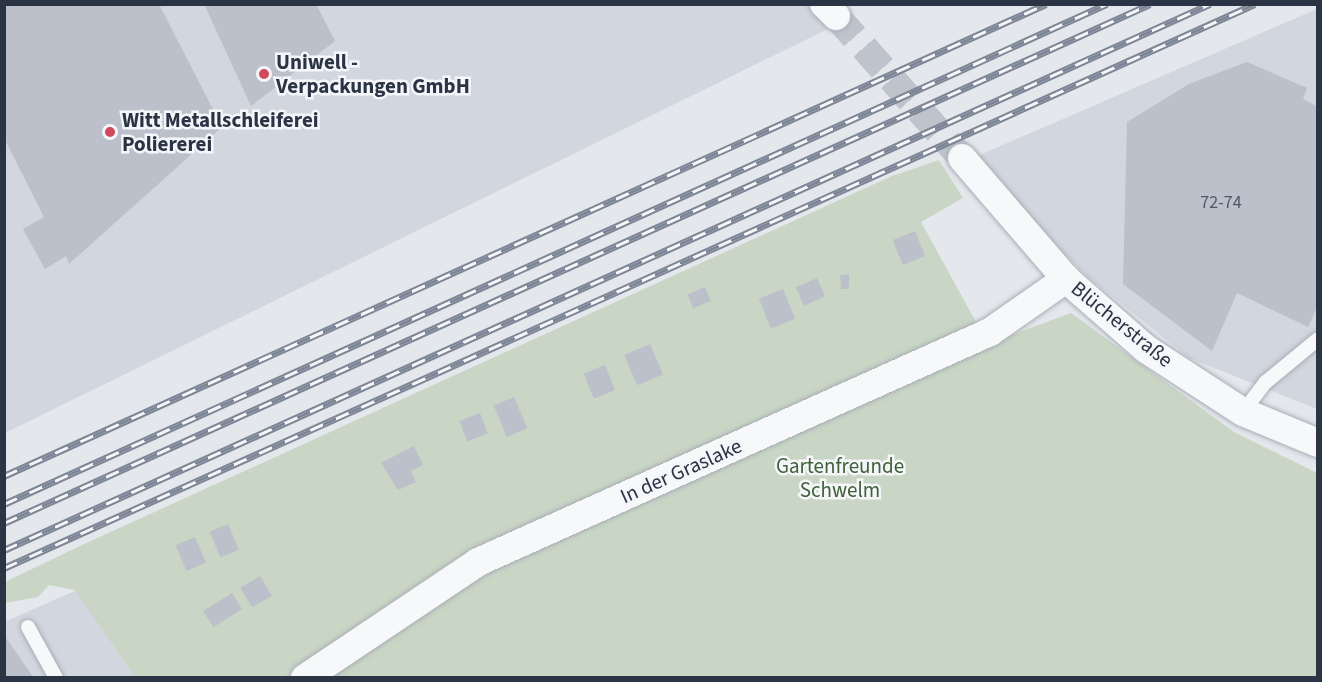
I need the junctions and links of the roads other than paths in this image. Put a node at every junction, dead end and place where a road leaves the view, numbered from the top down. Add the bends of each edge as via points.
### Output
1 (962, 158) tunnel mouth
2 (1066, 279) junction
3 (1317, 339) edge
4 (1244, 412) junction
5 (1317, 443) edge
6 (27, 627) dead end
7 (56, 678) edge
8 (305, 678) edge

1 - 2 street, Blücherstraße
2 - 4 street, Blücherstraße via 1146,349
2 - 8 street, In der Graslake via 990,332 478,562
3 - 4 lane via 1266,382
4 - 5 street, Blücherstraße
6 - 7 lane

